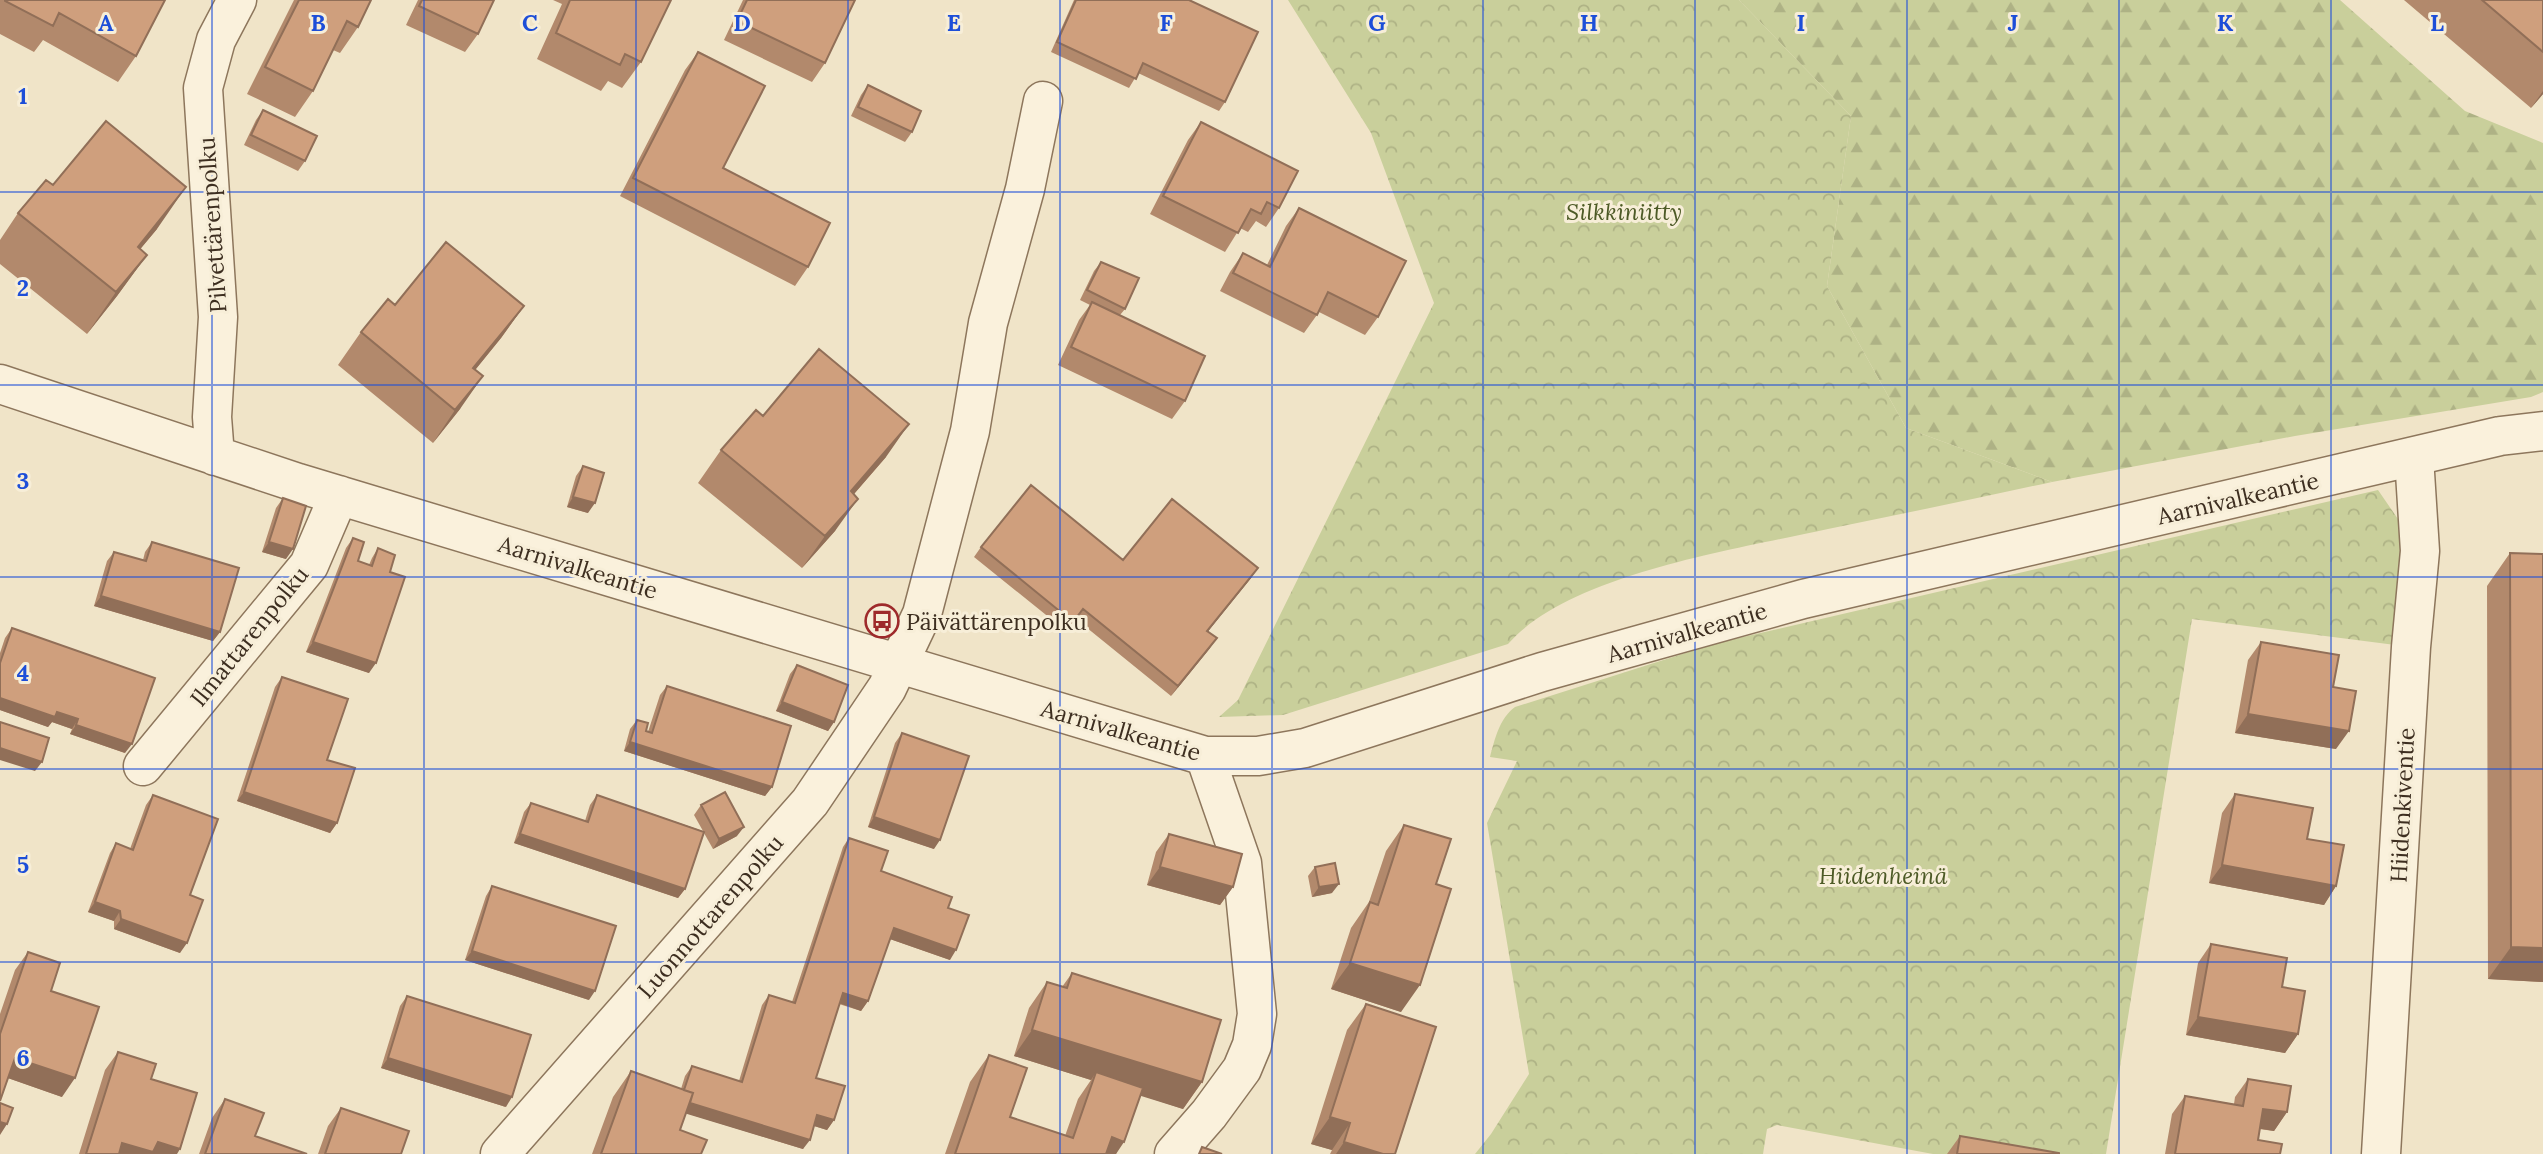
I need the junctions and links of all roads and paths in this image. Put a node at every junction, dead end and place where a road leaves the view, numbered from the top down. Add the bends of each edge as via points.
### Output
1 (237, 0) edge
2 (1043, 101) dead end
3 (0, 384) edge
4 (2543, 419) edge
5 (2543, 430) edge
6 (2500, 436) junction
7 (215, 456) junction
8 (2414, 457) junction
9 (339, 495) junction
10 (899, 664) junction
11 (1205, 756) junction
12 (144, 766) dead end
13 (500, 1154) edge
14 (1174, 1154) edge
15 (2381, 1154) edge

1 - 7 street, Pilvettärenpolku via 216,40 203,88 218,317 212,418
2 - 10 street via 1025,189 988,323 970,431 919,622
3 - 7 street, Aarnivalkeantie
4 - 6 street, Aarnivalkeantie
5 - 6 street, Aarnivalkeantie
6 - 8 street, Aarnivalkeantie
7 - 9 street, Aarnivalkeantie
8 - 11 street, Aarnivalkeantie via 1803,599 1542,672 1305,748 1258,756
8 - 15 street, Hiidenkiventie via 2420,551
9 - 10 street, Aarnivalkeantie
9 - 12 street, Ilmattarenpolku via 309,565
10 - 11 street, Aarnivalkeantie
10 - 13 street, Luonnottarenpolku via 849,748 810,802
11 - 14 street via 1242,863 1257,1014 1242,1069

